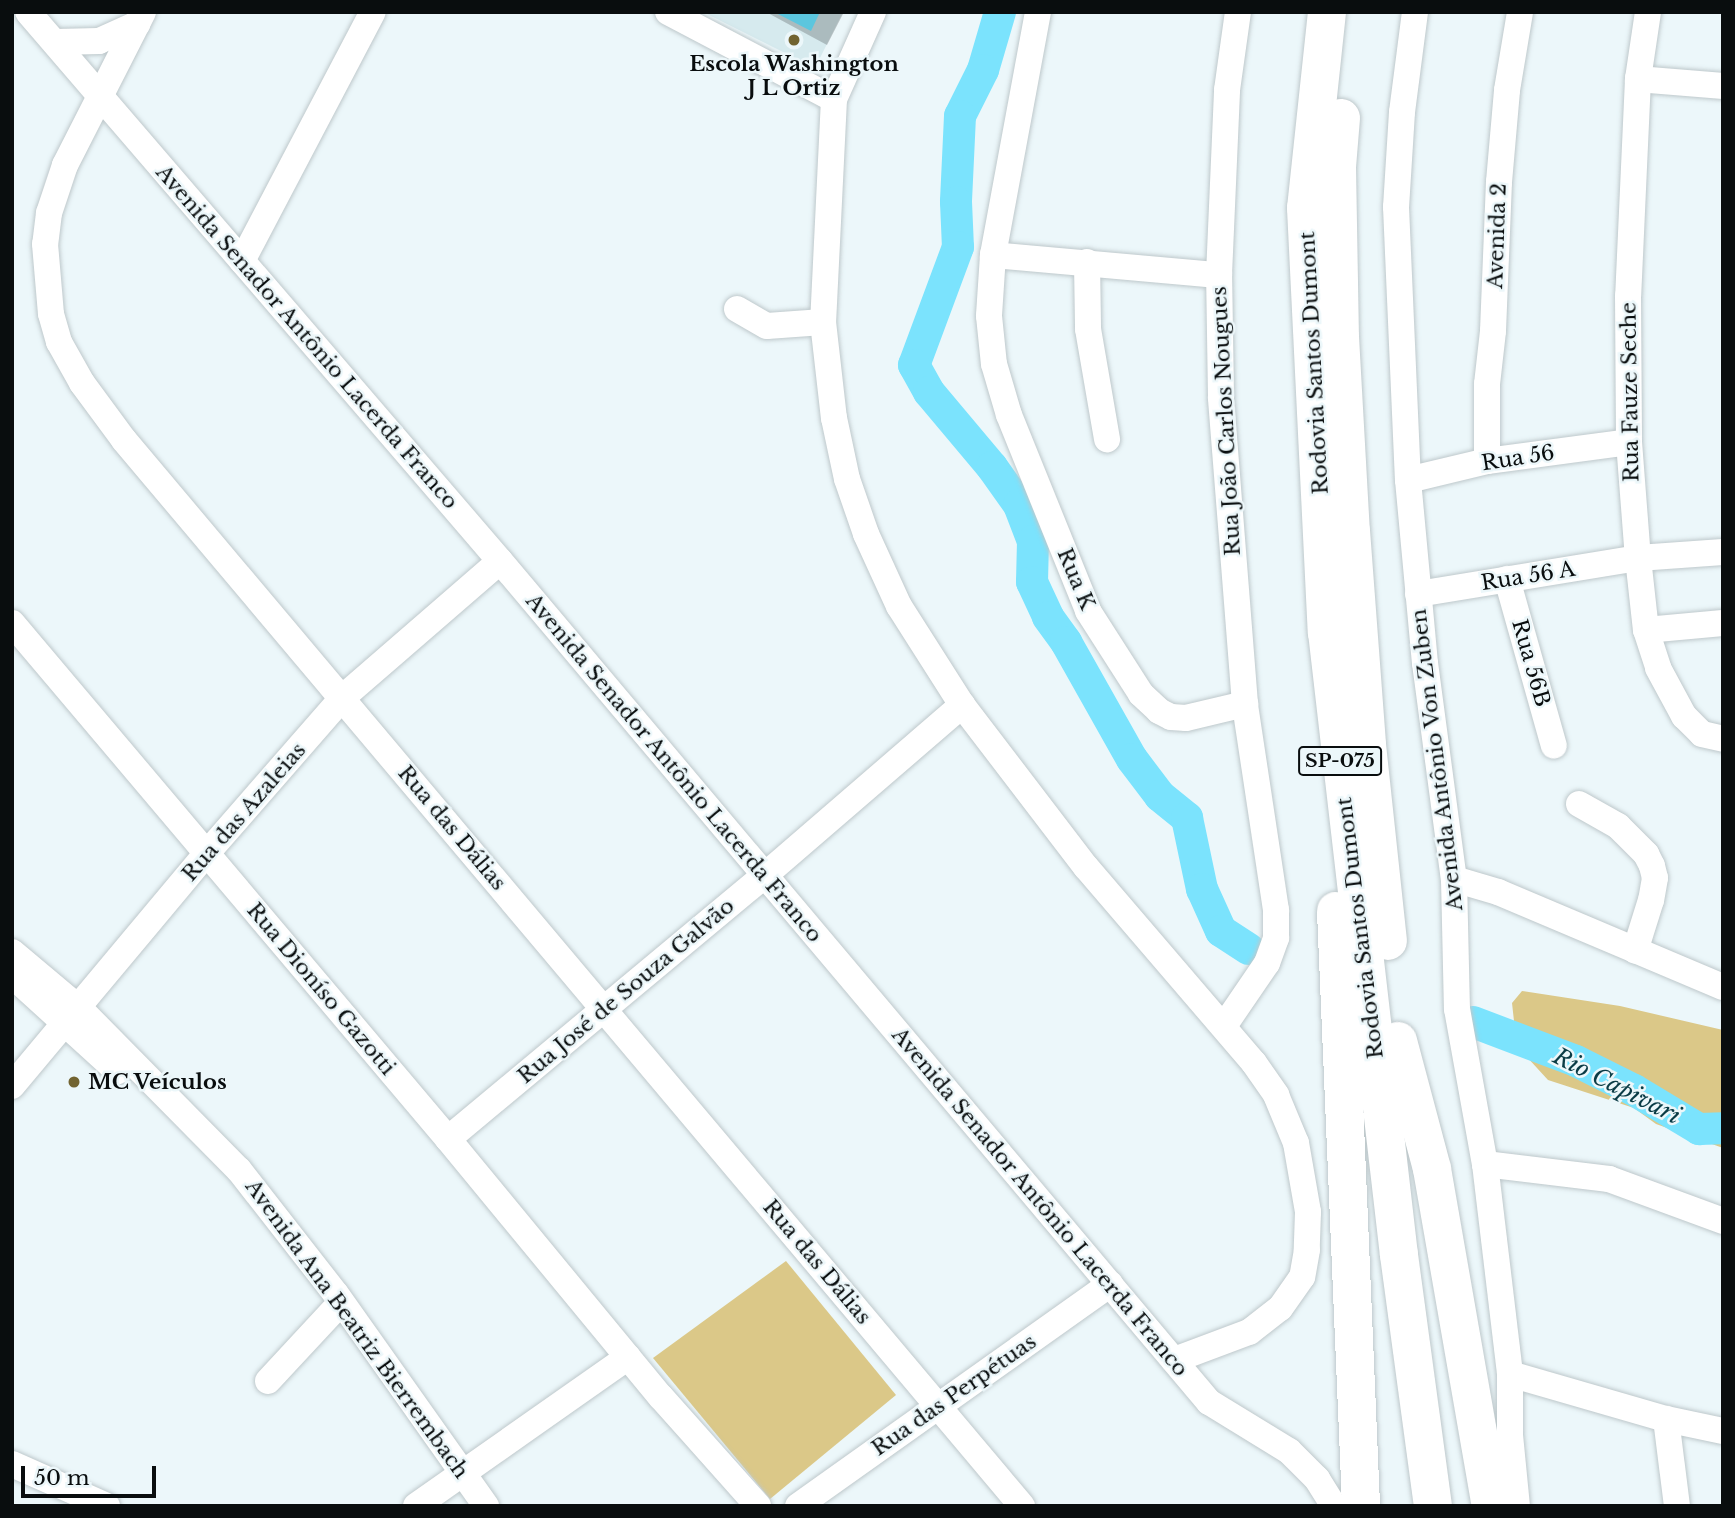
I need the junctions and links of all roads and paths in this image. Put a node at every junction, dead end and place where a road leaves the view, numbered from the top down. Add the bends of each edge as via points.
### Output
1 (28, 12) edge
2 (373, 12) edge
3 (668, 12) edge
4 (873, 12) edge
5 (1038, 12) edge
6 (1238, 12) edge
7 (1327, 12) edge
8 (1350, 12) edge
9 (1415, 12) edge
10 (1520, 12) edge
11 (1648, 12) edge
12 (140, 18) edge
13 (56, 41) junction
14 (1638, 79) junction
15 (1723, 86) edge
16 (98, 94) junction
17 (834, 99) junction
18 (993, 255) junction
19 (242, 261) junction
20 (1087, 262) junction
21 (1219, 275) junction
22 (737, 309) dead end
23 (823, 322) junction
24 (1107, 439) dead end
25 (1629, 442) junction
26 (1487, 461) junction
27 (1408, 480) junction
28 (1723, 552) edge
29 (1638, 558) junction
30 (500, 561) junction
31 (1507, 579) junction
32 (1418, 594) junction
33 (12, 623) edge
34 (1723, 623) edge
35 (1646, 630) junction
36 (342, 698) junction
37 (1245, 704) junction
38 (962, 705) junction
39 (1723, 739) edge
40 (1554, 746) dead end
41 (1338, 752) junction
42 (1579, 804) dead end
43 (207, 853) junction
44 (764, 876) junction
45 (1454, 879) junction
46 (1635, 951) junction
47 (12, 952) edge
48 (12, 976) edge
49 (1723, 987) edge
50 (603, 1007) junction
51 (73, 1016) junction
52 (1224, 1027) junction
53 (1398, 1041) junction
54 (12, 1086) edge
55 (448, 1139) junction
56 (1485, 1164) junction
57 (1723, 1221) edge
58 (1110, 1284) junction
59 (333, 1311) junction
60 (628, 1357) junction
61 (1174, 1360) junction
62 (1510, 1374) junction
63 (268, 1381) dead end
64 (936, 1407) junction
65 (1666, 1419) junction
66 (1723, 1431) edge
67 (12, 1448) edge
68 (12, 1464) edge
69 (44, 1477) junction
70 (457, 1479) junction
71 (107, 1506) edge
72 (416, 1506) edge
73 (464, 1506) edge
74 (486, 1506) edge
75 (758, 1506) edge
76 (798, 1506) edge
77 (1022, 1506) edge
78 (1334, 1506) edge
79 (1361, 1506) edge
80 (1433, 1506) edge
81 (1461, 1506) edge
82 (1491, 1506) edge
83 (1517, 1506) edge
84 (1676, 1506) edge

1 - 13 street, Avenida Senador Antônio Lacerda Franco
2 - 19 street
3 - 17 street
4 - 17 street
5 - 18 street, Rua K
6 - 21 street, Rua João Carlos Nougues via 1227,90
7 - 41 highway, Rodovia Santos Dumont / SP-075 via 1306,208 1327,632
8 - 53 highway, Rodovia Santos Dumont / SP-075 via 1337,167 1340,337 1367,745
9 - 27 street, Avenida Antônio Von Zuben via 1396,207
10 - 26 street, Avenida 2 via 1499,182
11 - 14 street, Rua Fauze Seche
12 - 13 street via 99,41
12 - 16 street, Rua das Dálias
13 - 16 street, Avenida Senador Antônio Lacerda Franco
14 - 15 street
14 - 25 street, Rua Fauze Seche via 1628,296
16 - 19 street, Avenida Senador Antônio Lacerda Franco
16 - 36 street, Rua das Dálias via 49,213 46,274 59,342 124,440
17 - 23 street
18 - 20 street
18 - 37 street, Rua K via 989,316 994,364 1009,415 1087,611 1141,694 1159,711 1171,718 1186,718
19 - 30 street, Avenida Senador Antônio Lacerda Franco
20 - 21 street
20 - 24 street via 1088,329
21 - 37 street, Rua João Carlos Nougues via 1221,397
22 - 23 street via 768,326
23 - 38 street via 834,418 847,480 866,534 899,606
25 - 26 street, Rua 56
25 - 29 street, Rua Fauze Seche
26 - 27 street, Rua 56
27 - 32 street, Avenida Antônio Von Zuben
28 - 29 street, Rua 56 A
29 - 31 street, Rua 56 A
29 - 35 street, Rua Fauze Seche
30 - 36 street, Rua das Azaleias
30 - 44 street, Avenida Senador Antônio Lacerda Franco
31 - 32 street, Rua 56 A
31 - 40 street, Rua 56B
32 - 45 street, Avenida Antônio Von Zuben
33 - 43 street, Rua Dioníso Gazotti
34 - 35 street
35 - 39 street, Rua Fauze Seche via 1658,668 1684,716 1702,734
36 - 43 street, Rua das Azaleias
36 - 50 street, Rua das Dálias
37 - 52 street via 1276,910 1276,938 1267,963
38 - 44 street, Rua José de Souza Galvão
38 - 52 street via 1086,867
41 - 79 highway via 1335,930
41 - 80 highway, Rodovia Santos Dumont / SP-075
42 - 46 street via 1618,826 1652,866 1651,900
43 - 51 street, Rua das Azaleias
43 - 55 street, Rua Dioníso Gazotti
44 - 50 street, Rua José de Souza Galvão
44 - 58 street, Avenida Senador Antônio Lacerda Franco
45 - 46 street via 1498,892
45 - 56 street, Avenida Antônio Von Zuben via 1457,1009
46 - 49 street
47 - 51 street, Avenida Ana Beatriz Bierrembach
48 - 51 street, Avenida Ana Beatriz Bierrembach
50 - 55 street, Rua José de Souza Galvão
50 - 64 street, Rua das Dálias
51 - 54 street, Rua das Azaleias
51 - 59 street, Avenida Ana Beatriz Bierrembach via 290,1253
51 - 70 street, Avenida Ana Beatriz Bierrembach via 213,1141 266,1202 390,1368
52 - 61 street via 1276,1096 1296,1143 1308,1212 1307,1250 1302,1277 1280,1308 1249,1332
53 - 81 highway, Rodovia Santos Dumont / SP-075
53 - 82 highway via 1432,1169
55 - 60 street, Rua Dioníso Gazotti
56 - 57 street via 1609,1179
56 - 62 street, Avenida Antônio Von Zuben
58 - 61 street, Avenida Senador Antônio Lacerda Franco
58 - 64 street, Rua das Perpétuas
59 - 63 street
59 - 70 street, Avenida Ana Beatriz Bierrembach
60 - 70 street
60 - 75 street, Rua Dioníso Gazotti
61 - 78 street, Avenida Senador Antônio Lacerda Franco via 1209,1402 1289,1451 1317,1479
62 - 65 street
62 - 83 street, Avenida Antônio Von Zuben
64 - 76 street, Rua das Perpétuas
64 - 77 street, Rua das Dálias
65 - 66 street
65 - 84 street
67 - 69 street
68 - 69 street
69 - 71 street
70 - 72 street
70 - 73 street, Avenida Ana Beatriz Bierrembach
70 - 74 street, Avenida Ana Beatriz Bierrembach

